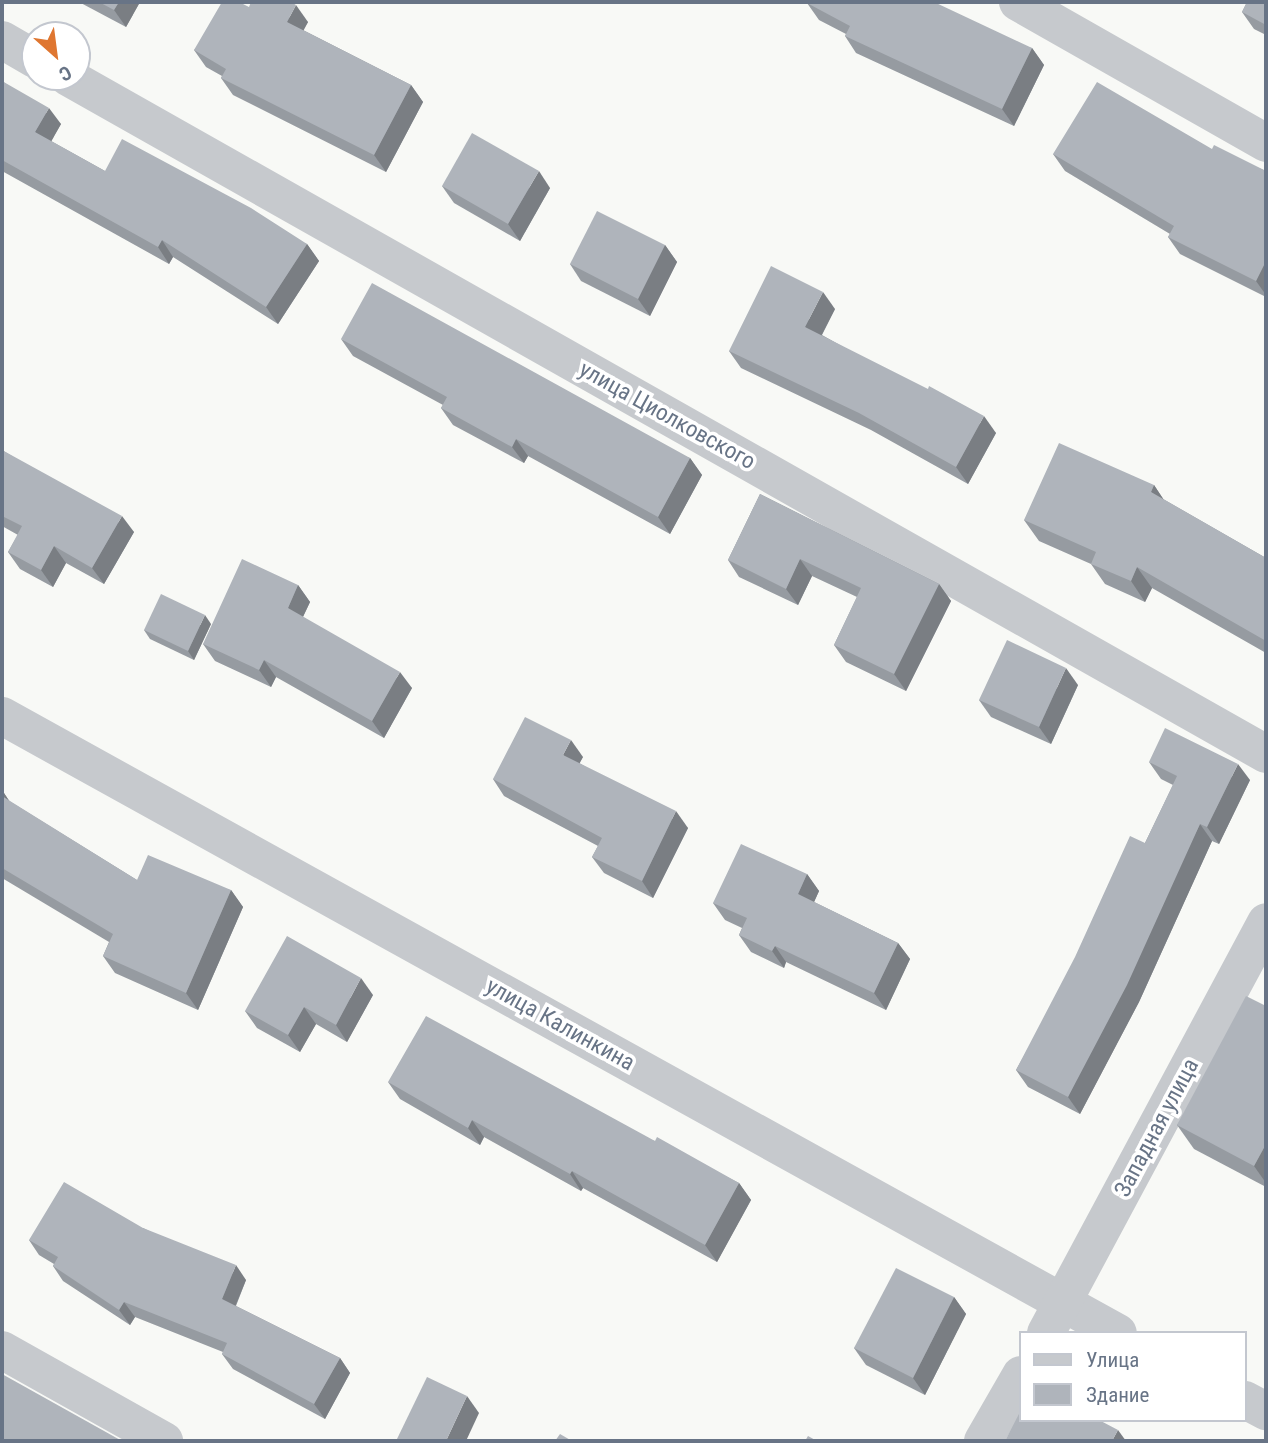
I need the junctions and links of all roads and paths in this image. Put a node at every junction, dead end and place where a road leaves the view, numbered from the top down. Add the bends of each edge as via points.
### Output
1 (1018, 2) edge
2 (2, 40) edge
3 (21, 51) edge
4 (91, 90) edge
5 (1266, 143) edge
6 (2, 716) edge
7 (1266, 754) edge
8 (1266, 922) edge
9 (1054, 1318) edge
10 (1109, 1331) edge
11 (2, 1350) edge
12 (1020, 1377) edge
13 (1247, 1401) edge
14 (1266, 1411) edge
15 (164, 1441) edge
16 (983, 1441) edge

1 - 5 street
2 - 3 street
4 - 7 street, улица Циолковского
6 - 9 street, улица Калинкина
8 - 9 street, Западная улица
9 - 10 street, улица Калинкина
11 - 15 street
12 - 16 street
13 - 14 street

